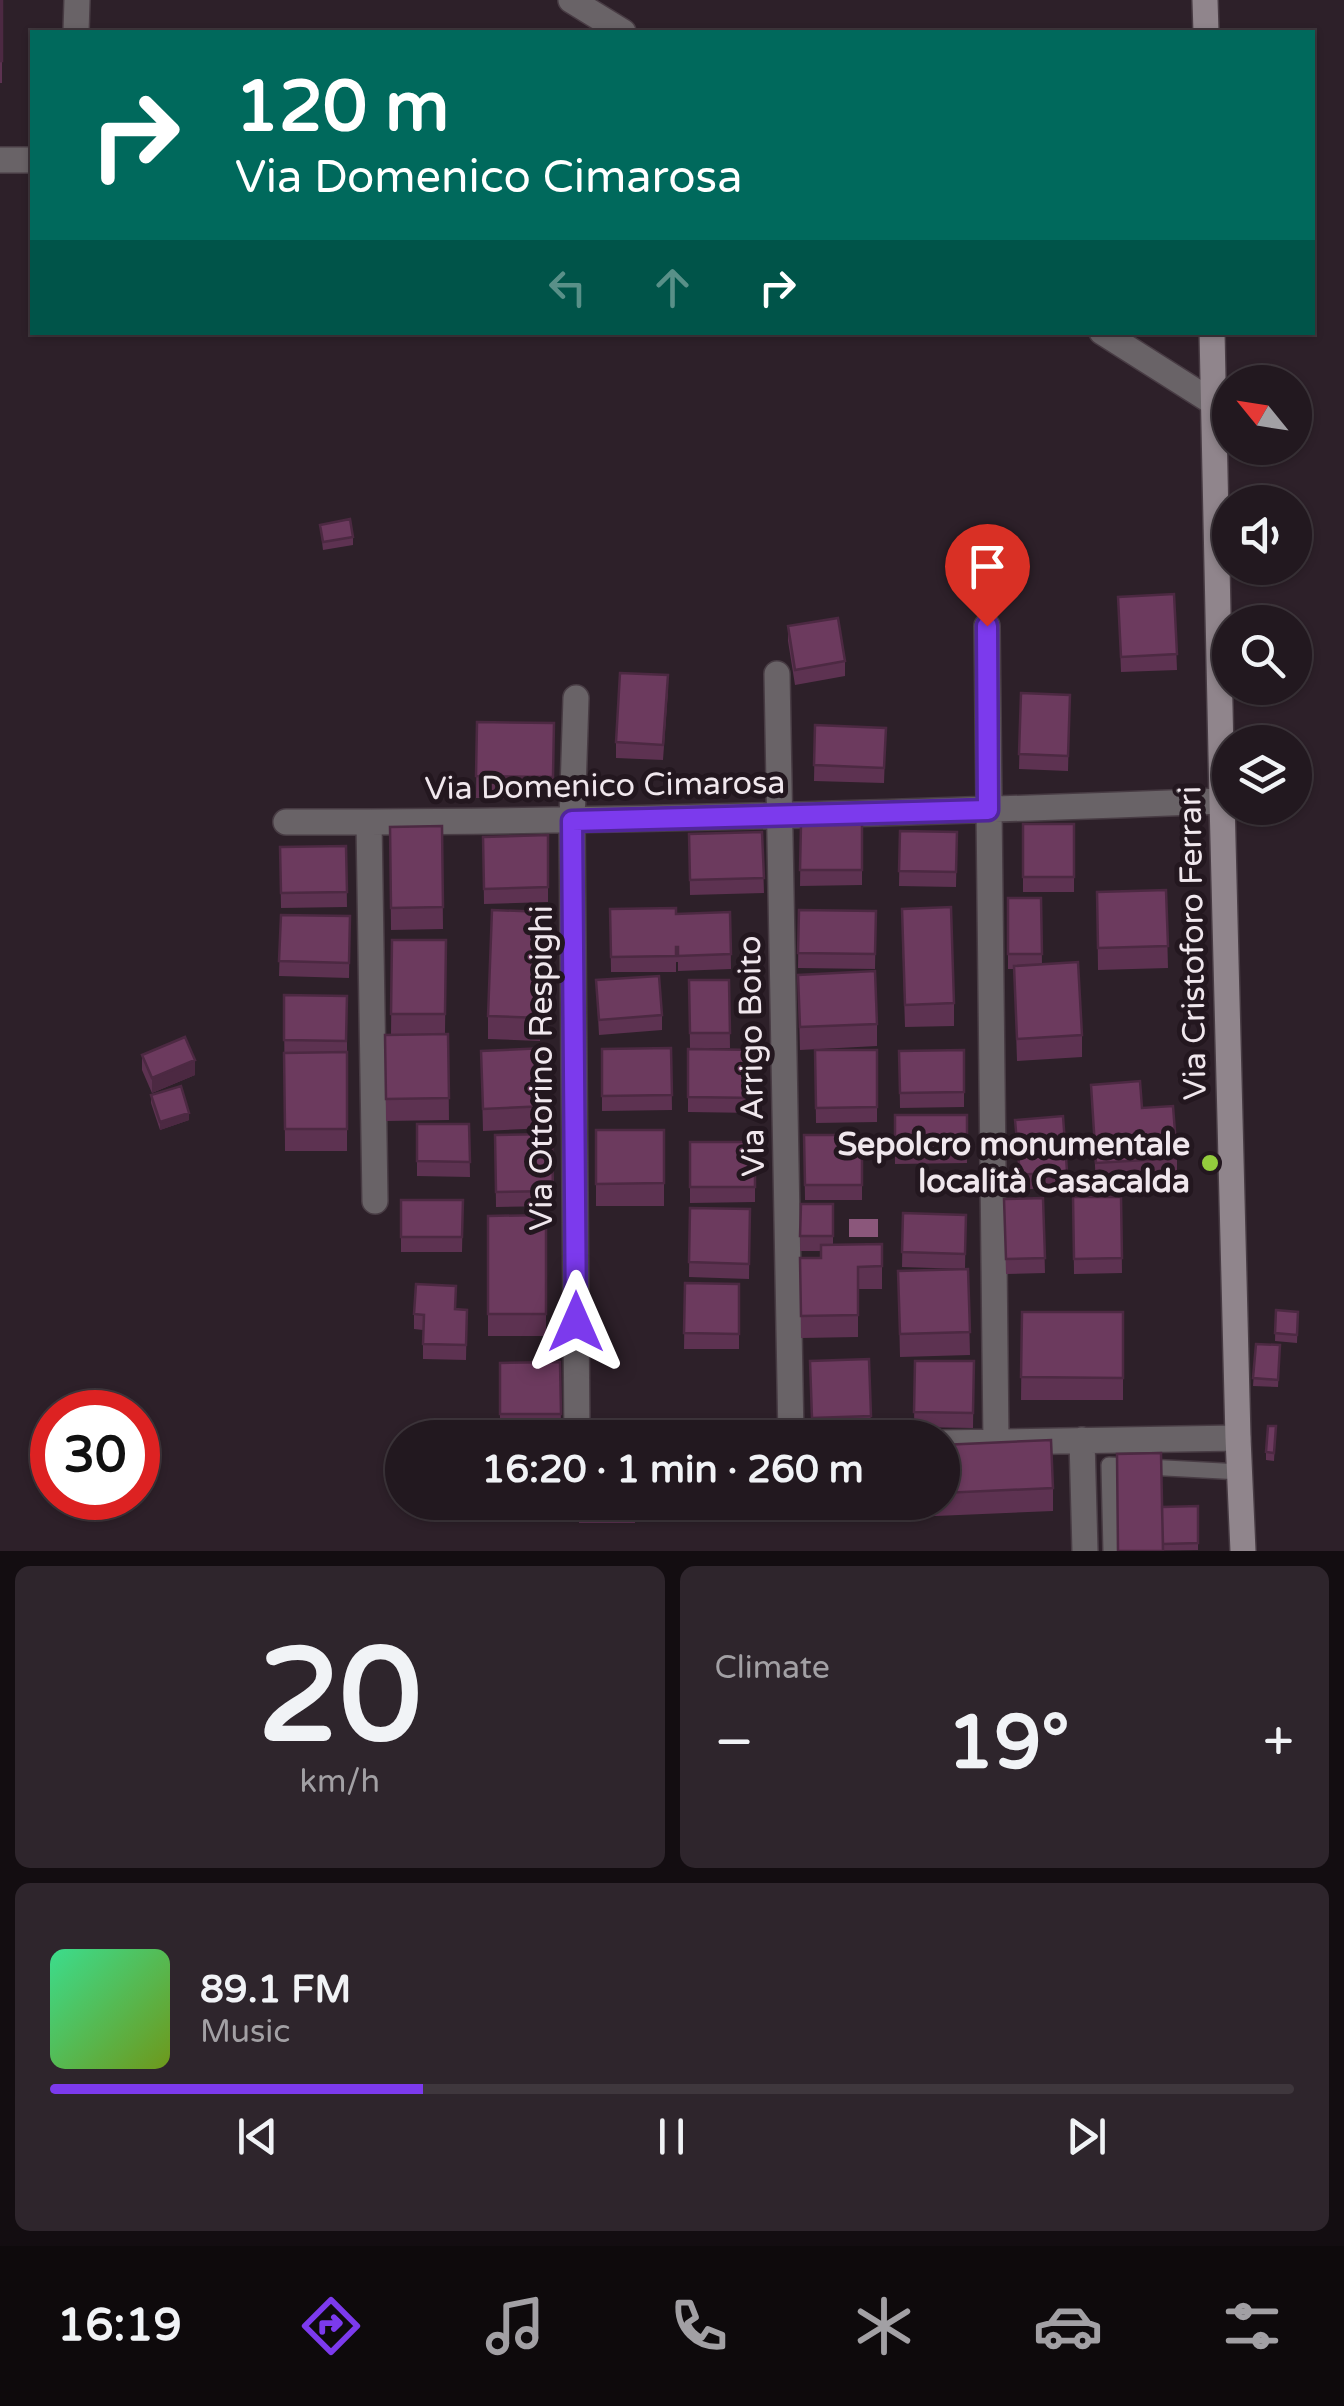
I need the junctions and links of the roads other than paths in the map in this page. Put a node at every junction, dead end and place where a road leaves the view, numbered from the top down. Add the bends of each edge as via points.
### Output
1 (77, 0) edge
2 (571, 0) edge
3 (1205, 0) edge
4 (76, 30) edge
5 (620, 30) edge
6 (1206, 30) edge
7 (0, 160) edge
8 (30, 160) edge
9 (1107, 335) edge
10 (1212, 335) edge
11 (1213, 365) edge
12 (1212, 402) edge
13 (1215, 465) edge
14 (987, 626) dead end
15 (777, 674) dead end
16 (576, 698) dead end
17 (1220, 725) edge
18 (1212, 801) edge
19 (988, 810) junction
20 (781, 816) junction
21 (572, 821) junction
22 (286, 822) dead end
23 (369, 822) junction
24 (1223, 825) edge
25 (375, 1201) dead end
26 (577, 1420) edge
27 (791, 1420) edge
28 (1238, 1438) junction
29 (1082, 1440) junction
30 (996, 1442) junction
31 (960, 1443) edge
32 (1241, 1472) junction
33 (1085, 1551) edge
34 (1111, 1551) edge
35 (1243, 1551) edge

1 - 4 street
2 - 5 street
3 - 6 main road
7 - 8 street
9 - 12 street
10 - 11 main road, Via Cristoforo Ferrari
13 - 17 main road, Via Cristoforo Ferrari
14 - 19 street
15 - 20 street, Via Arrigo Boito
16 - 21 street, Via Ottorino Respighi
18 - 19 street, Via Domenico Cimarosa
19 - 20 street, Via Domenico Cimarosa
19 - 30 street
20 - 21 street, Via Domenico Cimarosa
20 - 27 street, Via Arrigo Boito
21 - 23 street, Via Domenico Cimarosa
21 - 26 street, Via Ottorino Respighi
22 - 23 street, Via Domenico Cimarosa
23 - 25 street
24 - 28 main road, Via Cristoforo Ferrari
28 - 29 street
28 - 32 main road, Via Cristoforo Ferrari
29 - 30 street
29 - 33 street
30 - 31 street
32 - 34 lane via 1109,1465
32 - 35 main road, Via Cristoforo Ferrari

